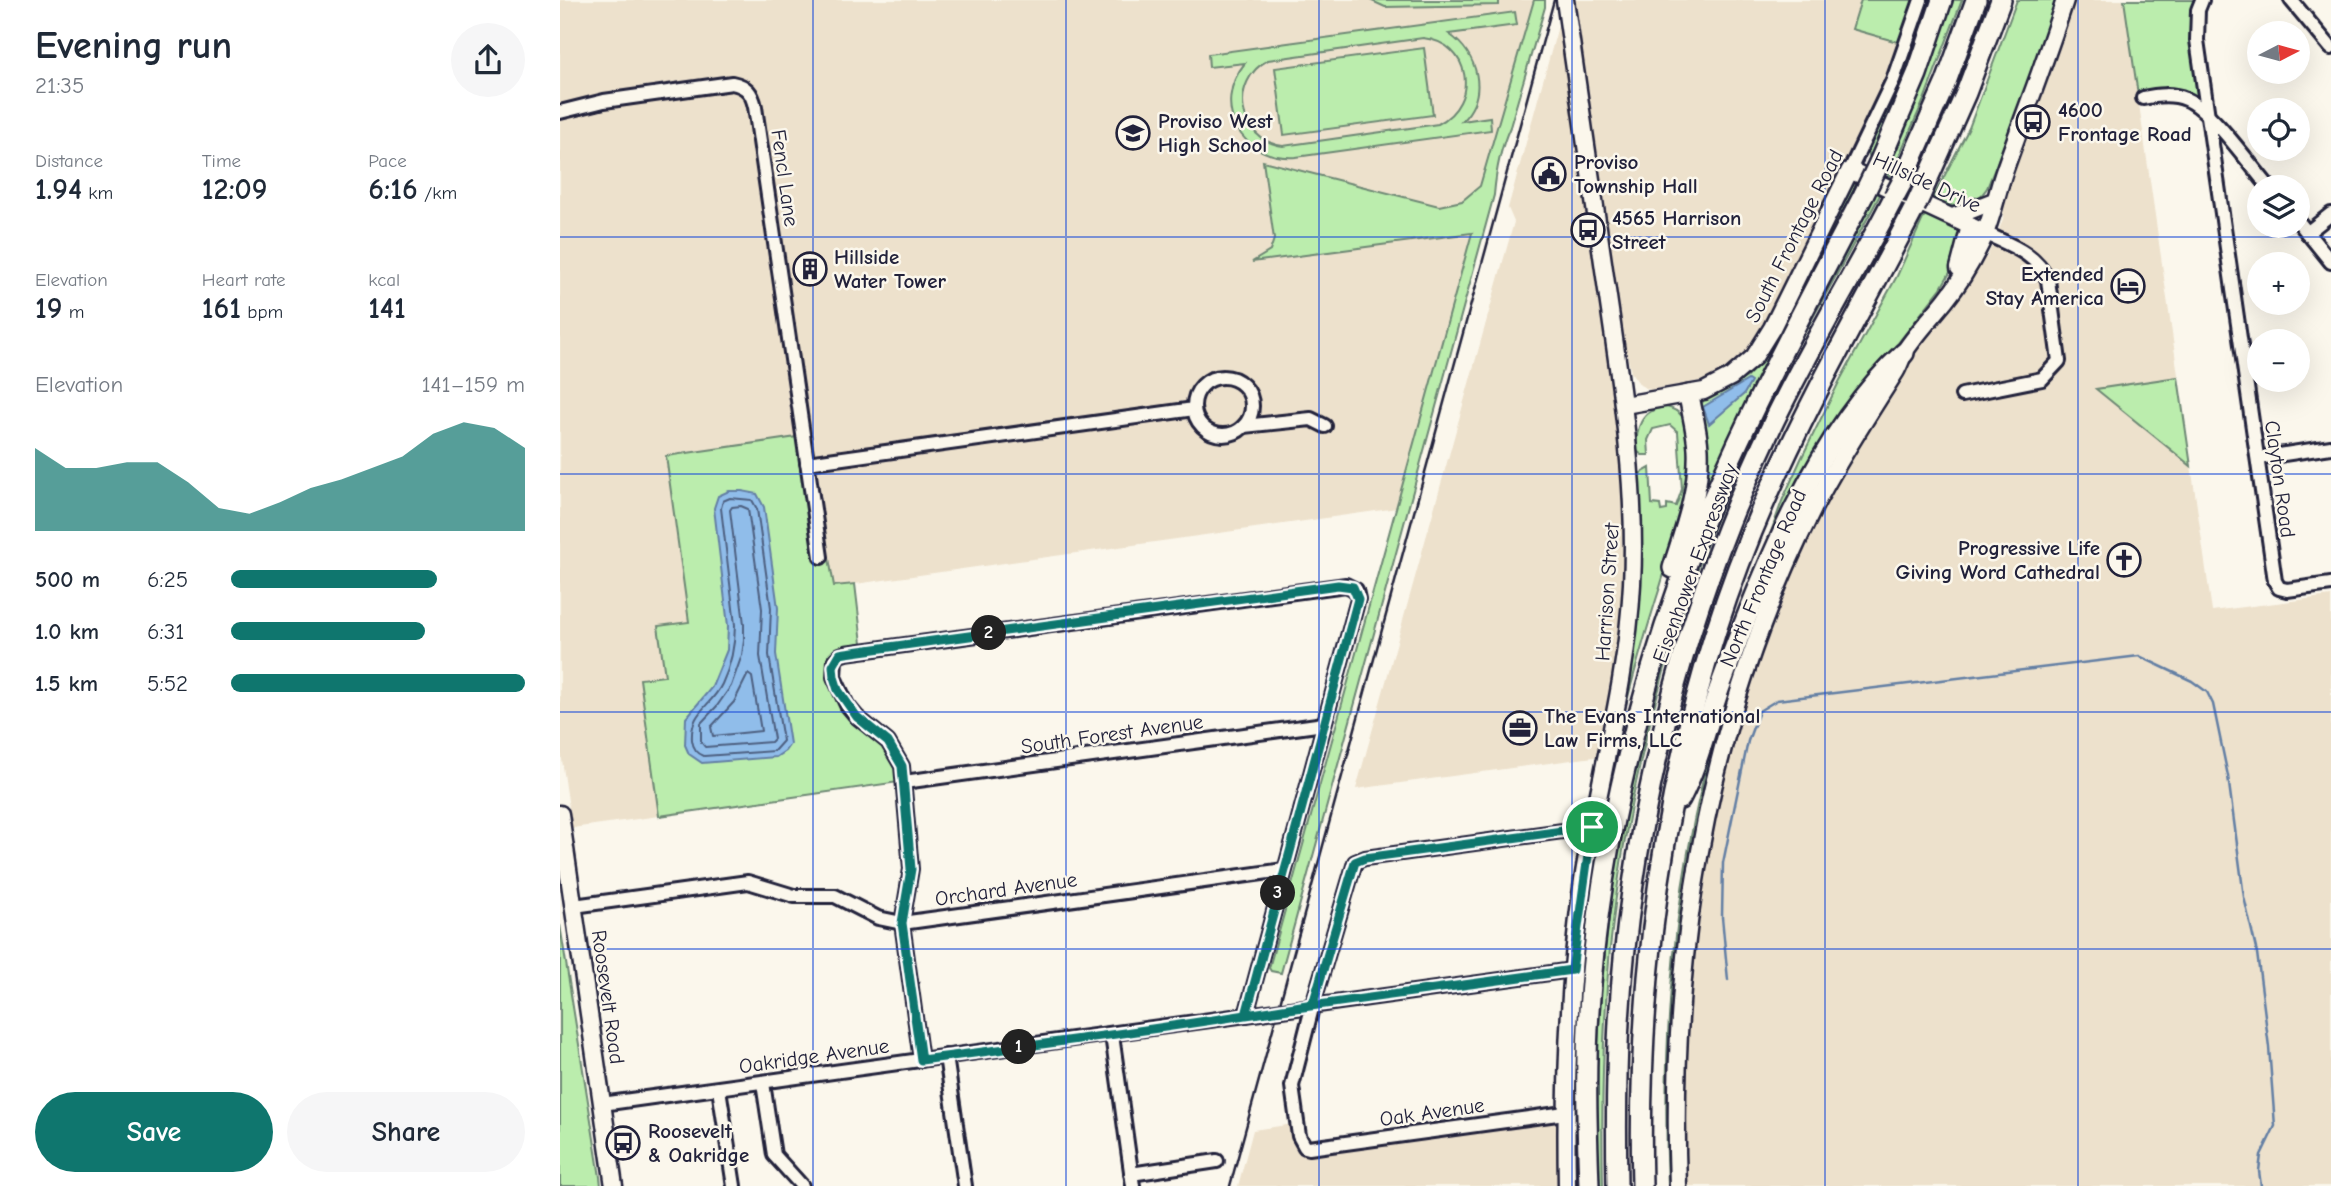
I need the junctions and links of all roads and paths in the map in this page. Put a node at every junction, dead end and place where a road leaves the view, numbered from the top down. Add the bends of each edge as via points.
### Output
1 (1565, 0) edge
2 (1921, 0) edge
3 (1942, 0) edge
4 (1976, 0) edge
5 (2001, 0) edge
6 (2065, 0) edge
7 (2202, 0) edge
8 (2291, 0) edge
9 (2331, 48) edge
10 (2143, 98) dead end
11 (560, 112) edge
12 (2208, 115) junction
13 (1850, 170) junction
14 (2259, 175) edge
15 (1994, 201) junction
16 (2331, 214) edge
17 (1953, 218) junction
18 (1970, 226) junction
19 (2310, 231) edge
20 (1985, 233) junction
21 (2310, 237) edge
22 (2331, 262) edge
23 (1935, 310) junction
24 (1903, 353) junction
25 (1689, 395) junction
26 (1962, 396) dead end
27 (1624, 405) junction
28 (1194, 408) junction
29 (1244, 426) junction
30 (1325, 426) dead end
31 (2331, 447) edge
32 (2258, 458) junction
33 (807, 463) junction
34 (821, 557) dead end
35 (2331, 584) edge
36 (1324, 724) junction
37 (1634, 735) junction
38 (904, 782) junction
39 (560, 814) edge
40 (1669, 819) junction
41 (1592, 827) junction
42 (1284, 870) junction
43 (573, 906) junction
44 (902, 923) junction
45 (1572, 970) junction
46 (1313, 1004) junction
47 (1246, 1015) junction
48 (1112, 1035) junction
49 (946, 1056) junction
50 (921, 1060) junction
51 (763, 1083) junction
52 (719, 1089) junction
53 (602, 1104) junction
54 (1565, 1113) junction
55 (1641, 1139) junction
56 (1217, 1161) dead end
57 (1132, 1180) edge
58 (614, 1186) edge
59 (734, 1186) edge
60 (802, 1186) edge
61 (965, 1186) edge
62 (1567, 1186) edge
63 (1589, 1186) edge
64 (1617, 1186) edge
65 (1642, 1186) edge
66 (1654, 1186) edge
67 (1678, 1186) edge

1 - 27 main road, Harrison Street
2 - 13 street, South Frontage Road via 1893,80
3 - 37 highway, bridge via 1879,163 1719,485 1682,577
4 - 64 highway, Eisenhower Expressway via 1898,190 1774,421 1716,558 1683,656 1633,882 1619,1022
5 - 40 highway, Eisenhower Expressway via 1918,200 1831,361 1765,500 1702,681
6 - 15 main road, North Frontage Road
7 - 12 street, Clayton Road via 2197,40
8 - 9 street
10 - 12 street via 2177,96
11 - 33 street, Fencl Lane via 604,101 732,83 750,92
12 - 14 street
12 - 32 street, Clayton Road
13 - 17 main road, Hillside Drive
13 - 25 main road, South Frontage Road via 1754,357 1731,377
15 - 17 main road
15 - 20 main road, North Frontage Road
16 - 19 street
17 - 18 main road, Hillside Drive
18 - 20 main road, Hillside Drive
18 - 23 main road via 1959,269
20 - 23 main road, North Frontage Road
20 - 26 street via 2022,251 2043,268 2059,361 2042,379
21 - 22 street
23 - 24 main road, North Frontage Road
24 - 40 highway via 1843,427 1787,527 1730,660 1691,779
24 - 67 main road, North Frontage Road via 1791,555 1749,660 1720,750 1684,955 1676,1068
25 - 27 main road, South Frontage Road
25 - 37 highway via 1698,450 1696,488 1632,712
27 - 41 main road, Harrison Street via 1633,501 1630,616
28 - 29 street via 1204,428 1217,434 1233,433
28 - 29 street via 1195,396 1205,383 1218,377 1232,378 1245,386 1251,398
28 - 33 street
29 - 30 street via 1311,419
31 - 32 street
32 - 35 street, Clayton Road via 2275,582 2287,590
33 - 34 street, Fencl Lane
36 - 38 street, South Forest Avenue
36 - 38 street via 1358,599 1353,587 1338,585 840,654 833,666 838,690 857,717 894,748
36 - 42 street
37 - 63 highway via 1612,827 1588,1012
38 - 44 street via 911,869
39 - 43 main road, Roosevelt Road
40 - 55 highway, Eisenhower Expressway via 1644,1004
41 - 45 main road, Harrison Street
41 - 46 street via 1355,862
42 - 44 street, Orchard Avenue
42 - 47 street
43 - 44 street, Orchard Avenue via 748,882 794,896 835,896 878,918
43 - 53 main road, Roosevelt Road
44 - 50 street
45 - 46 street, Oakridge Avenue
45 - 54 main road, Harrison Street
46 - 47 street, Oakridge Avenue
46 - 54 street, Oak Avenue via 1293,1086 1305,1147
47 - 48 street, Oakridge Avenue
48 - 49 street, Oakridge Avenue
48 - 57 street
49 - 50 street, Oakridge Avenue
49 - 61 street
50 - 51 street, Oakridge Avenue
51 - 52 street, Oakridge Avenue
51 - 60 street via 774,1155
52 - 53 street, Oakridge Avenue
52 - 59 street
53 - 58 main road, Roosevelt Road
54 - 62 main road, Harrison Street
55 - 65 highway, Eisenhower Expressway
55 - 66 highway
56 - 57 street

